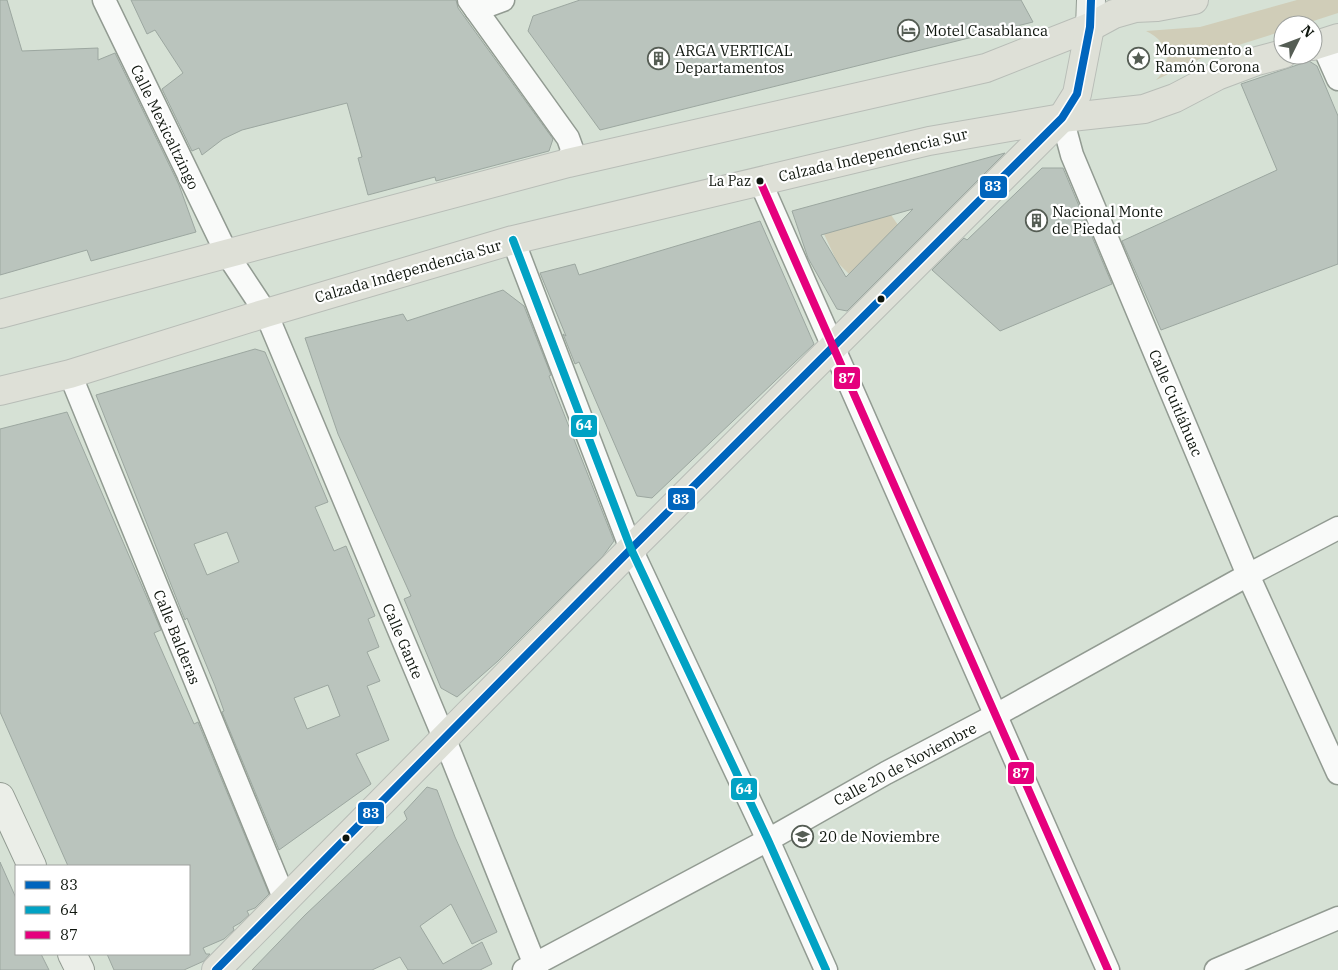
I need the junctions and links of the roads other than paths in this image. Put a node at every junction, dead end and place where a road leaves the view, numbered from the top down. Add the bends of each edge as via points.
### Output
1 (104, 0) edge
2 (503, 0) edge
3 (1091, 0) edge
4 (1194, 0) edge
5 (1134, 4) edge
6 (473, 5) edge
7 (1090, 27) junction
8 (1324, 42) edge
9 (1273, 57) edge
10 (1338, 80) edge
11 (1062, 118) junction
12 (568, 163) junction
13 (760, 181) junction
14 (513, 240) junction
15 (227, 254) junction
16 (266, 313) junction
17 (0, 314) edge
18 (833, 348) junction
19 (70, 374) junction
20 (0, 391) edge
21 (1338, 528) edge
22 (631, 549) junction
23 (1248, 574) junction
24 (996, 715) junction
25 (445, 740) junction
26 (1338, 774) edge
27 (0, 797) edge
28 (768, 840) junction
29 (32, 865) edge
30 (285, 900) junction
31 (1338, 918) edge
32 (72, 955) edge
33 (532, 968) edge
34 (80, 970) edge
35 (216, 970) edge
36 (826, 970) edge
37 (1108, 970) edge
38 (1216, 970) edge

1 - 15 street, Calle Mexicaltzingo
2 - 6 street
3 - 7 street
4 - 5 main road via 1158,7
5 - 7 main road
6 - 12 street via 568,138 572,149
7 - 11 main road via 1077,94
7 - 12 main road via 986,68
8 - 10 street
9 - 11 main road, Calzada Independencia Sur via 1233,70 1144,109
11 - 13 main road, Calzada Independencia Sur via 929,141
11 - 18 main road
11 - 23 street, Calle Cuitláhuac via 1072,156
12 - 15 main road
13 - 14 main road, Calzada Independencia Sur
13 - 18 street
14 - 16 main road, Calzada Independencia Sur
14 - 22 street
15 - 16 street, Calle Mexicaltzingo
15 - 17 main road
16 - 19 main road, Calzada Independencia Sur
16 - 25 street, Calle Gante
18 - 22 main road
18 - 24 street
19 - 20 main road, Calzada Independencia Sur
19 - 30 street, Calle Balderas
21 - 23 street, Calle 20 de Noviembre
22 - 25 main road
22 - 28 street
23 - 24 street, Calle 20 de Noviembre
23 - 26 street, Calle Cuitláhuac
24 - 28 street, Calle 20 de Noviembre
24 - 37 street
25 - 30 main road
25 - 33 street, Calle Gante
27 - 29 street
28 - 33 street, Calle 20 de Noviembre
28 - 36 street
30 - 35 main road
31 - 38 street
32 - 34 street

